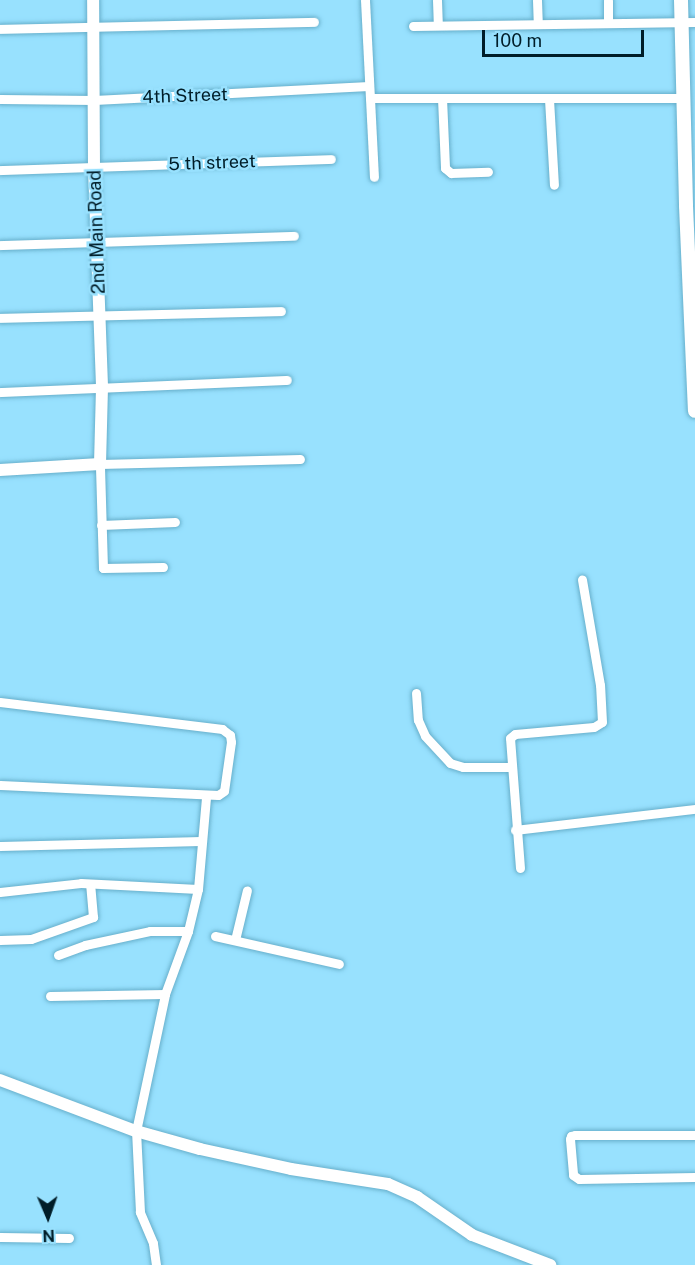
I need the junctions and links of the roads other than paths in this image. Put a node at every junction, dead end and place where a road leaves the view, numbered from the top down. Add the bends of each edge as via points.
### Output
1 (93, 0) edge
2 (365, 0) edge
3 (437, 0) edge
4 (537, 0) edge
5 (608, 0) edge
6 (681, 0) edge
7 (314, 22) dead end
8 (608, 22) junction
9 (688, 22) edge
10 (538, 24) junction
11 (438, 25) junction
12 (412, 26) dead end
13 (93, 27) junction
14 (0, 29) edge
15 (689, 73) edge
16 (369, 86) junction
17 (370, 98) junction
18 (442, 98) junction
19 (684, 98) junction
20 (0, 99) edge
21 (549, 99) junction
22 (94, 100) junction
23 (690, 141) edge
24 (331, 159) dead end
25 (94, 168) junction
26 (0, 170) edge
27 (488, 172) dead end
28 (374, 177) dead end
29 (554, 185) dead end
30 (690, 205) edge
31 (294, 236) dead end
32 (99, 242) junction
33 (0, 245) edge
34 (281, 311) dead end
35 (100, 314) junction
36 (0, 318) edge
37 (287, 380) dead end
38 (102, 386) junction
39 (0, 392) edge
40 (695, 411) edge
41 (300, 459) dead end
42 (100, 464) junction
43 (0, 470) edge
44 (175, 522) dead end
45 (101, 525) junction
46 (163, 567) dead end
47 (582, 580) dead end
48 (416, 693) dead end
49 (0, 702) edge
50 (511, 767) junction
51 (0, 786) edge
52 (206, 796) junction
53 (695, 809) edge
54 (515, 830) junction
55 (201, 841) junction
56 (0, 846) edge
57 (520, 868) dead end
58 (90, 884) junction
59 (198, 889) junction
60 (247, 890) dead end
61 (0, 892) edge
62 (188, 930) junction
63 (215, 936) dead end
64 (0, 940) edge
65 (235, 940) junction
66 (58, 955) dead end
67 (339, 964) dead end
68 (165, 994) junction
69 (50, 996) dead end
70 (0, 1077) edge
71 (136, 1131) junction
72 (695, 1135) edge
73 (695, 1177) edge
74 (0, 1237) edge
75 (69, 1238) dead end
76 (156, 1265) edge
77 (550, 1265) edge

1 - 13 street, 2nd Main Road
2 - 16 street
3 - 11 street
4 - 10 street
5 - 8 street
6 - 9 main road
7 - 13 street
8 - 9 street
8 - 10 street
9 - 15 main road
10 - 11 street
11 - 12 street
13 - 14 street
13 - 22 street, 2nd Main Road
15 - 19 main road
16 - 17 street
16 - 22 street, 4th Street
17 - 18 street
17 - 28 street
18 - 21 street
18 - 27 street via 445,168 451,173
19 - 21 street
19 - 23 main road
20 - 22 street, 4th Street
21 - 29 street
22 - 25 street, 2nd Main Road
23 - 30 main road
24 - 25 street, 5 th street
25 - 26 street, 5 th street
25 - 32 street, 2nd Main Road
30 - 40 main road
31 - 32 street
32 - 33 street
32 - 35 street, 2nd Main Road
34 - 35 street
35 - 36 street
35 - 38 street, 2nd Main Road
37 - 38 street
38 - 39 street
38 - 42 street, 2nd Main Road
41 - 42 street
42 - 43 street
42 - 45 street
44 - 45 street
45 - 46 street via 103,568
47 - 50 street via 600,685 602,722 594,727 512,735 508,742
48 - 50 street via 424,736 450,763 463,767
49 - 52 street via 222,729 230,735 231,742 224,791
50 - 54 street
51 - 52 street
52 - 55 street
53 - 54 street
54 - 57 street
55 - 56 street
55 - 59 street
58 - 59 street
58 - 61 street
58 - 64 street via 93,917 31,939
59 - 62 street
60 - 65 street
62 - 66 street via 150,931
62 - 68 street
63 - 65 street
65 - 67 street
68 - 69 street
68 - 71 street
70 - 71 street
71 - 76 street via 140,1212 153,1243
71 - 77 street via 291,1169 388,1184 417,1197 472,1236
72 - 73 street via 575,1135 570,1140 573,1175 579,1179
74 - 75 street

